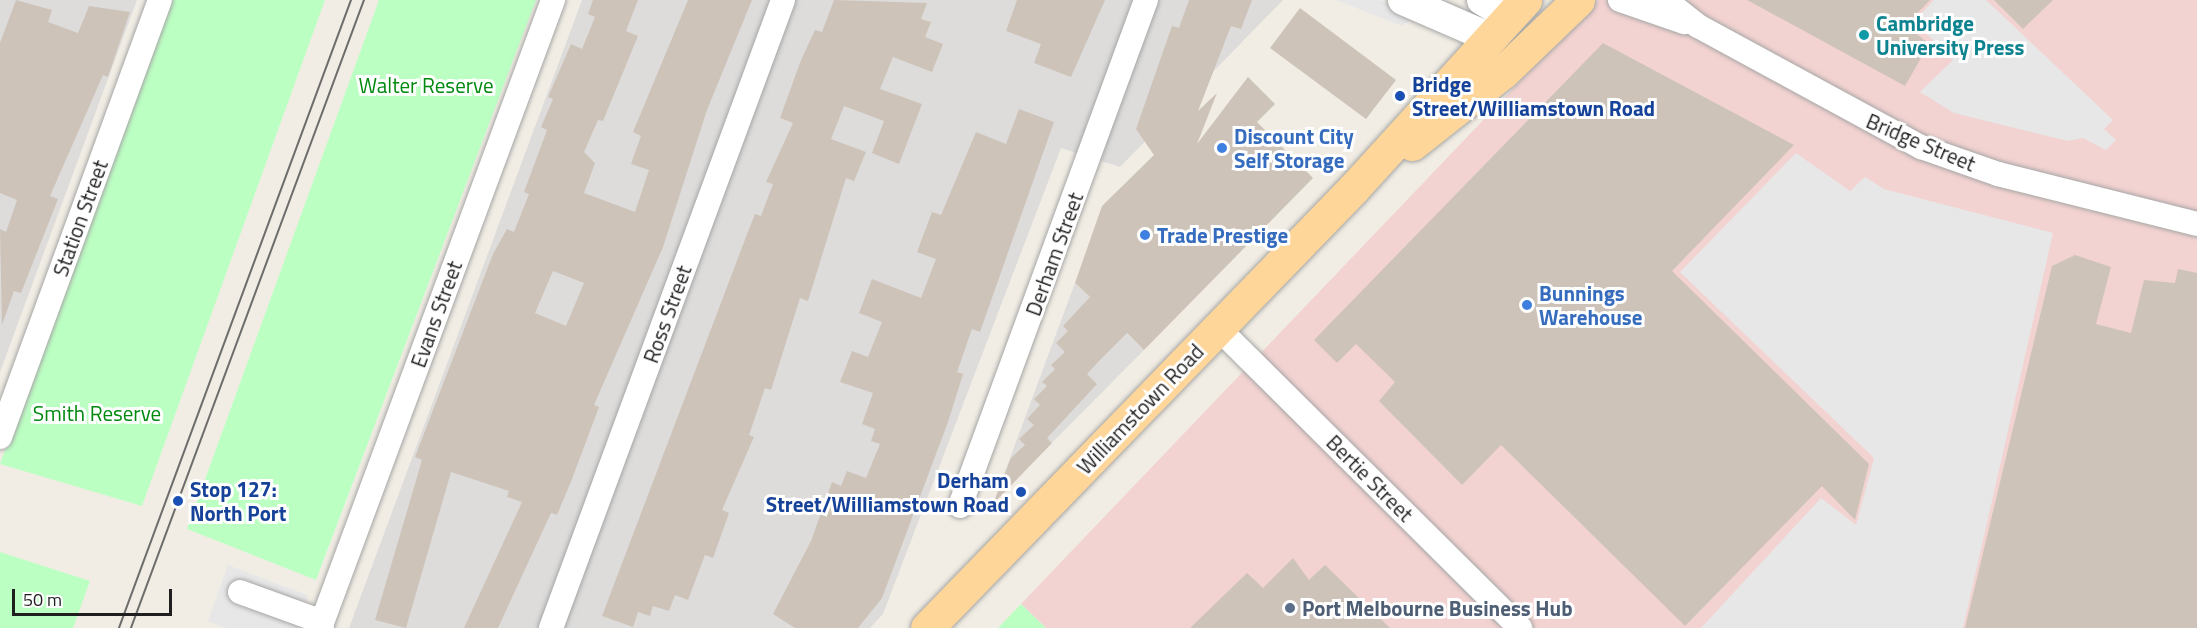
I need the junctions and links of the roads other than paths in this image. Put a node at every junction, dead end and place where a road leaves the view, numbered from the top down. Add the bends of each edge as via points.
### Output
1 (160, 0) edge
2 (553, 0) edge
3 (783, 0) edge
4 (1146, 0) edge
5 (1403, 0) edge
6 (1578, 0) edge
7 (1620, 0) edge
8 (1665, 0) edge
9 (1501, 13) edge
10 (1698, 26) junction
11 (1526, 51) junction
12 (1353, 189) junction
13 (2197, 224) edge
14 (1218, 328) junction
15 (0, 437) edge
16 (960, 506) dead end
17 (240, 592) dead end
18 (321, 628) edge
19 (551, 628) edge
20 (927, 628) edge
21 (1520, 628) edge

1 - 15 street, Station Street
2 - 18 street, Evans Street
3 - 19 street, Ross Street
4 - 16 street, Derham Street
5 - 9 street
6 - 11 main road, Williamstown Road
7 - 10 street, Bridge Street
8 - 10 street, Bridge Street
9 - 11 main road
9 - 12 main road, Williamstown Road
10 - 13 street, Bridge Street via 1849,111 1946,158
11 - 12 main road, Williamstown Road
12 - 14 main road, Williamstown Road
14 - 20 main road, Williamstown Road
14 - 21 street, Bertie Street
17 - 18 street via 312,618

